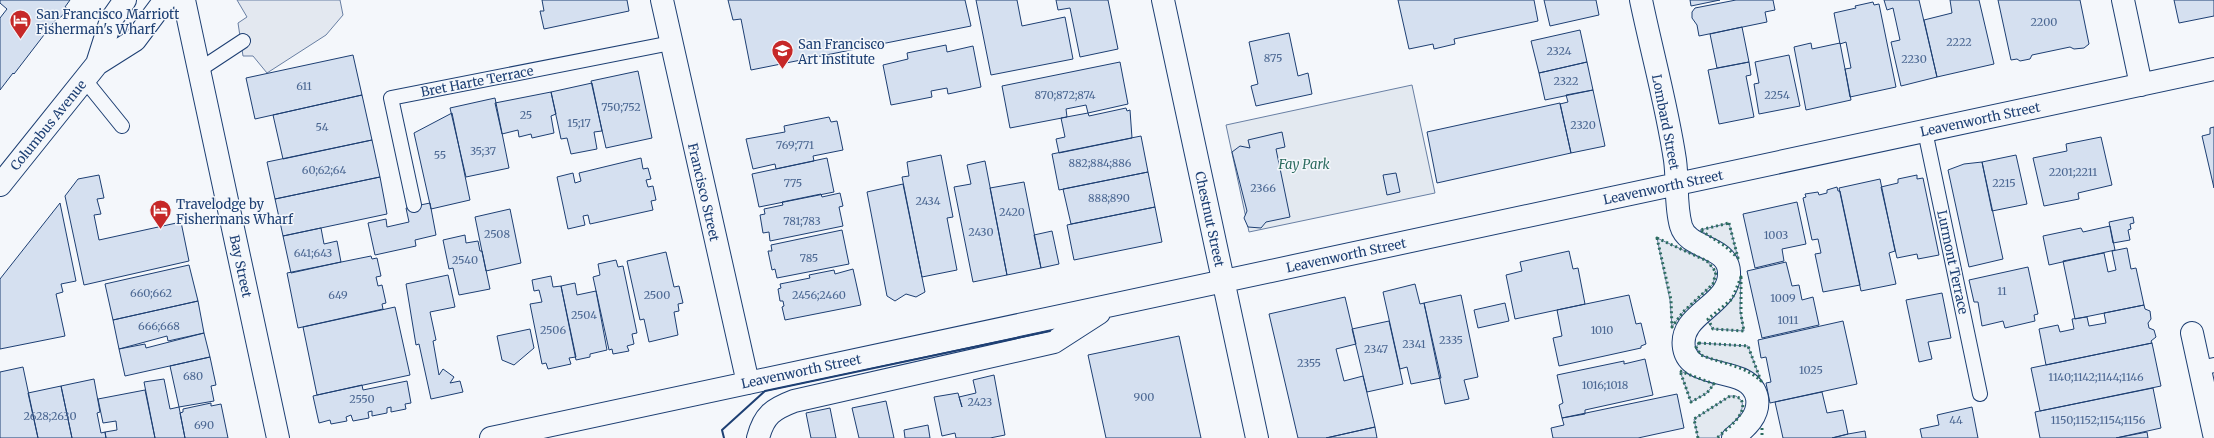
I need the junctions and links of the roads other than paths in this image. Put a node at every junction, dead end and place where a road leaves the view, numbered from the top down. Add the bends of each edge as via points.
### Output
1 (125, 0) edge
2 (165, 0) edge
3 (184, 0) edge
4 (662, 0) edge
5 (1163, 0) edge
6 (1641, 0) edge
7 (2123, 0) edge
8 (243, 41) dead end
9 (671, 43) junction
10 (2214, 69) edge
11 (199, 70) junction
12 (91, 72) junction
13 (2141, 85) junction
14 (122, 126) dead end
15 (1925, 131) junction
16 (1676, 184) junction
17 (0, 185) edge
18 (414, 205) dead end
19 (1224, 281) junction
20 (1112, 305) junction
21 (2192, 333) dead end
22 (2207, 366) edge
23 (748, 383) junction
24 (1980, 394) dead end
25 (2214, 434) edge
26 (278, 438) edge
27 (491, 438) edge
28 (758, 438) edge
29 (1257, 438) edge
30 (1733, 438) edge

1 - 12 street, Columbus Avenue via 111,20
2 - 12 street, Columbus Avenue via 135,40
3 - 11 street, Bay Street
4 - 9 street, Francisco Street
5 - 19 street, Chestnut Street
6 - 16 street, Lombard Street via 1670,138
7 - 13 street
8 - 11 lane
9 - 18 lane, Bret Harte Terrace via 391,98
9 - 23 street, Francisco Street
10 - 13 street, Leavenworth Street
11 - 26 street, Bay Street
12 - 14 lane
12 - 17 street, Columbus Avenue
13 - 15 street, Leavenworth Street
15 - 16 street, Leavenworth Street
15 - 24 lane, Lurmont Terrace
16 - 19 street, Leavenworth Street
16 - 30 street, Lombard Street via 1678,210 1685,235 1722,256 1729,269 1724,290 1688,325 1684,340 1685,352 1692,362 1701,368 1741,379 1750,385 1754,392 1757,402 1754,416
19 - 20 street, Leavenworth Street
19 - 29 street, Chestnut Street
20 - 23 street, Leavenworth Street
20 - 28 street, Leavenworth Street via 1054,342 805,397 782,406 766,417
21 - 22 street
22 - 25 street
23 - 27 street, Leavenworth Street

